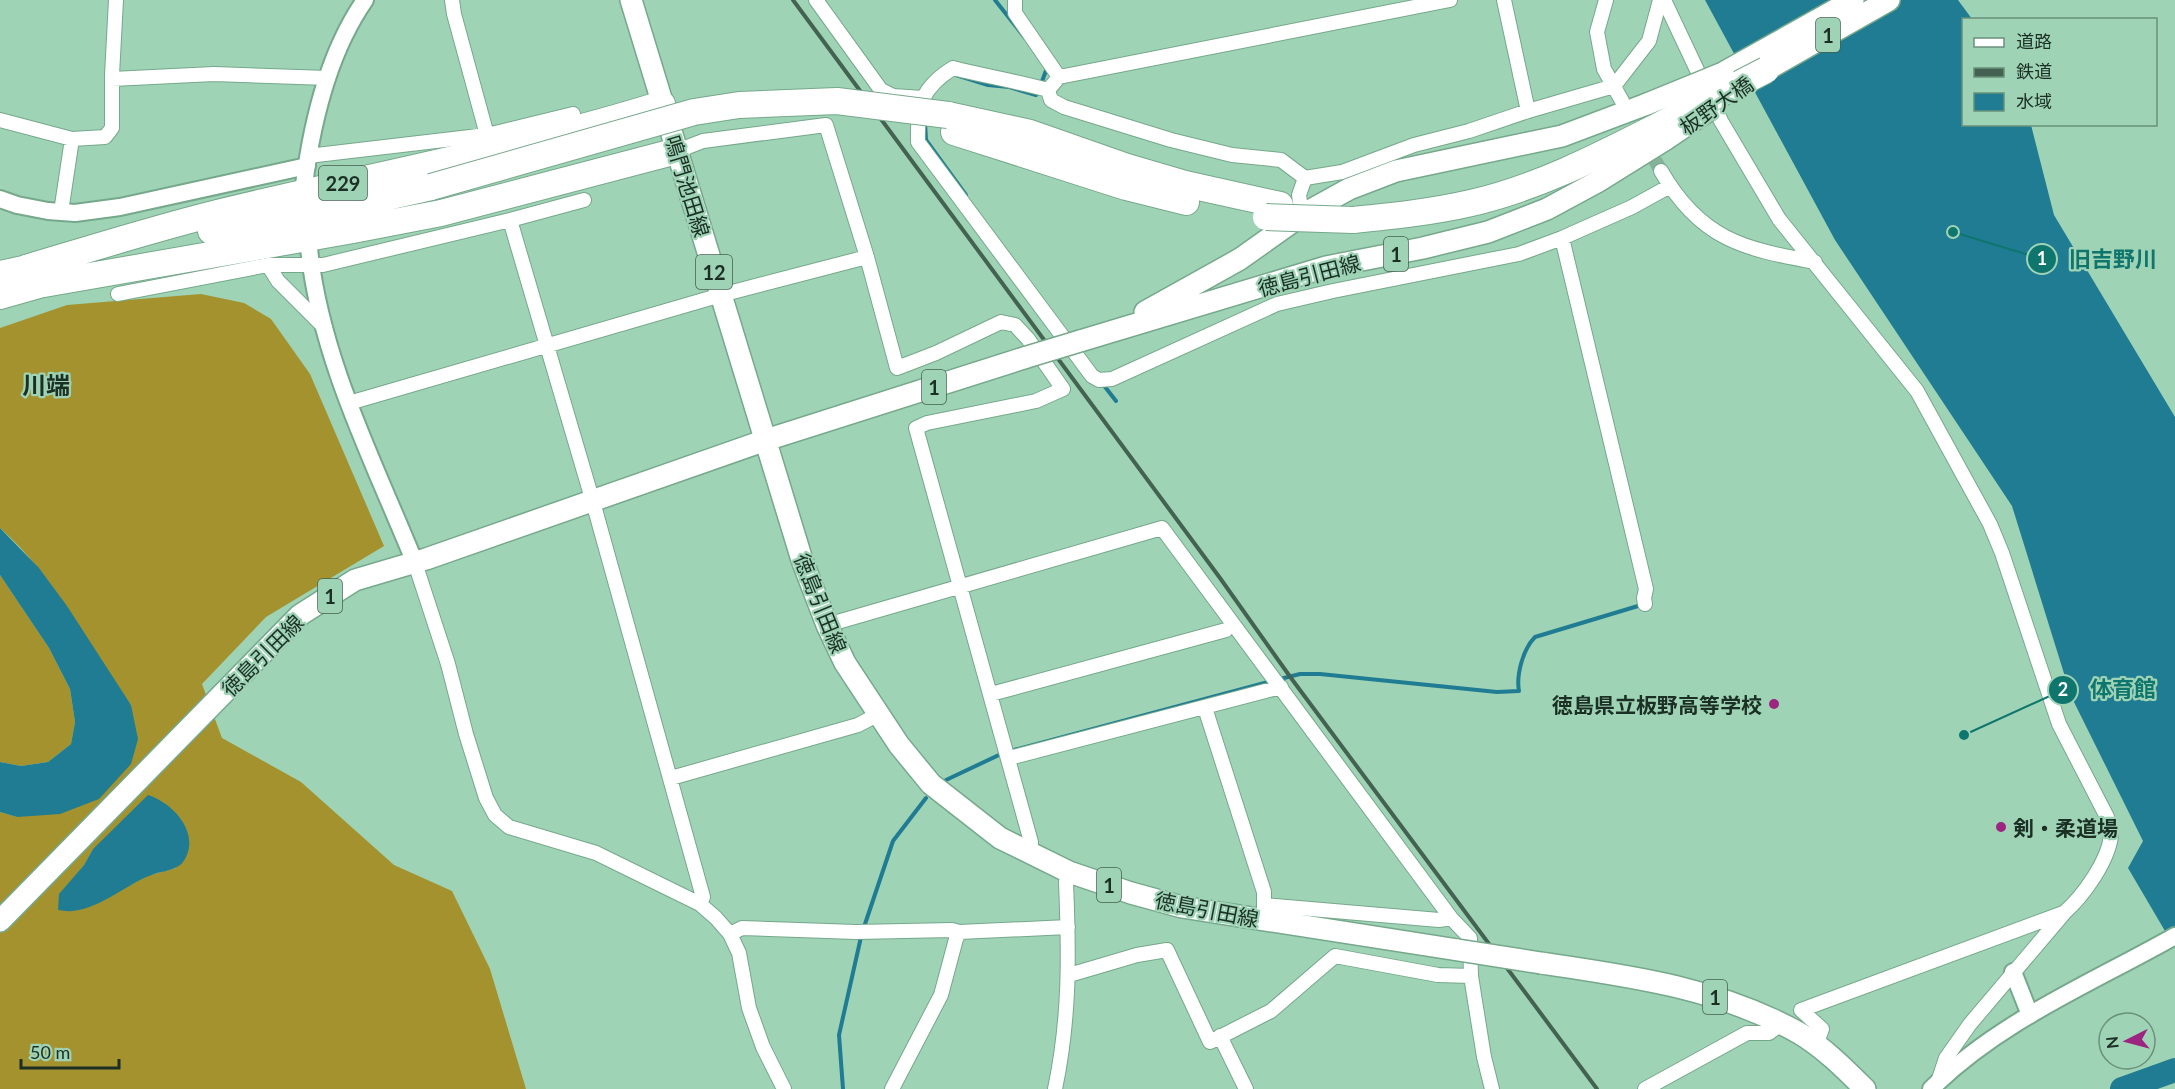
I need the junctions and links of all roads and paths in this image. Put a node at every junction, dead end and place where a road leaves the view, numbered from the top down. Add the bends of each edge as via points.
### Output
1 (116, 0) edge
2 (365, 0) edge
3 (452, 0) edge
4 (631, 0) edge
5 (816, 0) edge
6 (1015, 0) edge
7 (1450, 0) edge
8 (1504, 0) edge
9 (1606, 0) edge
10 (1662, 0) edge
11 (1853, 0) edge
12 (1889, 0) edge
13 (1766, 70) joint
14 (1724, 73) joint
15 (1059, 77) junction
16 (328, 78) junction
17 (112, 79) junction
18 (1614, 86) junction
19 (1048, 90) junction
20 (923, 98) junction
21 (1622, 101) tunnel mouth
22 (662, 104) junction
23 (1528, 111) junction
24 (573, 114) dead end
25 (0, 120) edge
26 (1656, 121) junction
27 (487, 135) junction
28 (72, 140) junction
29 (677, 151) junction
30 (308, 161) junction
31 (1661, 171) tunnel mouth
32 (1305, 178) junction
33 (304, 185) dead end
34 (1670, 186) junction
35 (0, 199) edge
36 (584, 200) dead end
37 (61, 212) junction
38 (1282, 212) junction
39 (510, 220) junction
40 (1562, 238) junction
41 (309, 248) dead end
42 (867, 257) junction
43 (1815, 262) junction
44 (268, 265) junction
45 (311, 265) junction
46 (1326, 267) junction
47 (0, 274) edge
48 (35, 276) junction
49 (1333, 291) junction
50 (118, 294) dead end
51 (721, 295) junction
52 (0, 296) edge
53 (325, 328) junction
54 (1110, 331) junction
55 (548, 345) junction
56 (349, 403) junction
57 (766, 440) junction
58 (593, 502) junction
59 (415, 563) junction
60 (960, 586) junction
61 (1644, 604) dead end
62 (827, 625) junction
63 (1226, 630) dead end
64 (1277, 683) junction
65 (991, 694) junction
66 (1205, 708) junction
67 (877, 715) junction
68 (1009, 758) junction
69 (671, 778) junction
70 (1030, 853) junction
71 (1069, 872) junction
72 (700, 904) junction
73 (2065, 912) junction
74 (1264, 913) junction
75 (1451, 918) junction
76 (0, 921) edge
77 (1068, 927) junction
78 (959, 932) junction
79 (730, 934) junction
80 (2175, 936) edge
81 (2013, 972) junction
82 (1069, 975) junction
83 (1472, 976) junction
84 (2030, 1015) junction
85 (1781, 1024) junction
86 (1220, 1036) junction
87 (1816, 1046) junction
88 (1934, 1086) edge
89 (784, 1089) edge
90 (892, 1089) edge
91 (1055, 1089) edge
92 (1246, 1089) edge
93 (1492, 1089) edge
94 (1646, 1089) edge
95 (1865, 1089) edge

1 - 17 street
2 - 16 street
3 - 27 street
4 - 22 main road, 鳴門池田線 / 12
5 - 20 street via 881,90 893,96
6 - 15 street via 1015,13
7 - 15 street
8 - 23 street
9 - 18 street via 1597,32 1604,69
10 - 18 street via 1649,41
10 - 43 street via 1721,121 1779,219
11 - 14 main road, 1
12 - 13 main road, 1
13 - 26 highway, bridge
14 - 26 highway, bridge
15 - 19 street
16 - 17 street via 214,74
16 - 30 street
17 - 28 street via 112,128 105,137
18 - 21 street
18 - 23 street
19 - 20 street via 953,68 936,79
19 - 32 street via 1051,100 1064,107 1181,143 1232,155 1281,160
20 - 49 street via 917,122 918,142 1092,376 1099,380 1112,379 1277,304
22 - 29 main road, 鳴門池田線 / 12
22 - 48 highway, 229 via 136,234
23 - 32 street via 1414,145 1342,172
24 - 27 street
25 - 28 street
26 - 38 main road, 徳島引田線 / 1 via 1562,135 1396,171
26 - 38 highway via 1569,169 1474,202 1418,214
26 - 46 main road, 徳島引田線 / 1 via 1597,183 1547,209 1488,232
27 - 30 street
28 - 37 street
29 - 42 street via 703,141 826,124
29 - 48 highway, 229 via 441,213 353,230
29 - 51 main road, 鳴門池田線 / 12
30 - 33 street
30 - 37 street via 120,207
31 - 34 street
32 - 38 street via 1299,195
34 - 40 street
34 - 43 street via 1699,221 1716,232 1761,252
35 - 37 street
36 - 39 street
38 - 48 highway via 1127,167 1030,133 837,114 781,115 697,125 433,192
38 - 54 main road, 徳島引田線 / 1 via 1240,259
39 - 45 street
39 - 55 street
40 - 49 street via 1519,254
40 - 61 street via 1646,589
41 - 45 street
42 - 51 street
42 - 60 street via 897,369 1001,322 1015,325 1028,339 1063,389 1036,401 916,428
43 - 73 street via 1917,391 1990,524 2059,724 2107,817 2110,837 2102,862 2079,900
44 - 45 street
44 - 50 street
44 - 53 street via 278,281
45 - 53 street
46 - 49 street
46 - 54 main road, 徳島引田線 / 1
47 - 48 highway
48 - 52 highway
51 - 55 street
51 - 57 main road, 鳴門池田線 / 12
53 - 56 street
54 - 57 main road, 徳島引田線 / 1, bridge
55 - 56 street
55 - 58 street
56 - 59 street
57 - 58 main road, 徳島引田線 / 1
57 - 62 main road, 徳島引田線 / 1 via 802,561
58 - 59 main road, 徳島引田線 / 1
58 - 69 street
59 - 72 street via 486,798 495,815 509,827 596,853
59 - 76 main road, 徳島引田線 / 1 via 355,580 300,615
60 - 62 street
60 - 64 street via 1162,528
60 - 65 street
62 - 67 main road, 徳島引田線 / 1
63 - 65 street
64 - 66 street
64 - 75 street
65 - 68 street
66 - 68 street
66 - 74 street via 1264,892
67 - 69 street via 858,725
67 - 70 main road, 徳島引田線 / 1 via 931,784 1000,838
68 - 70 street via 1031,842
69 - 72 street via 703,897
70 - 71 main road, 徳島引田線 / 1
71 - 74 main road, 徳島引田線 / 1 via 1182,907
71 - 77 street
72 - 79 street
73 - 81 street
73 - 87 street via 1801,1010 1822,1029
74 - 75 street
74 - 85 main road, 徳島引田線 / 1, bridge via 1684,987
75 - 83 street via 1470,938
77 - 78 street
77 - 82 street
78 - 79 street via 742,928
78 - 90 street via 941,995
79 - 89 street via 739,953 749,1008
80 - 84 street
81 - 84 street
81 - 88 street via 1946,1058
82 - 86 street via 1167,950 1210,1042
82 - 91 street via 1064,1043
83 - 86 street via 1438,975 1335,956 1271,1011
83 - 93 street
84 - 88 street
85 - 87 main road, 徳島引田線 / 1
85 - 94 street via 1768,1033 1747,1033
86 - 92 street
87 - 95 main road, 徳島引田線 / 1

